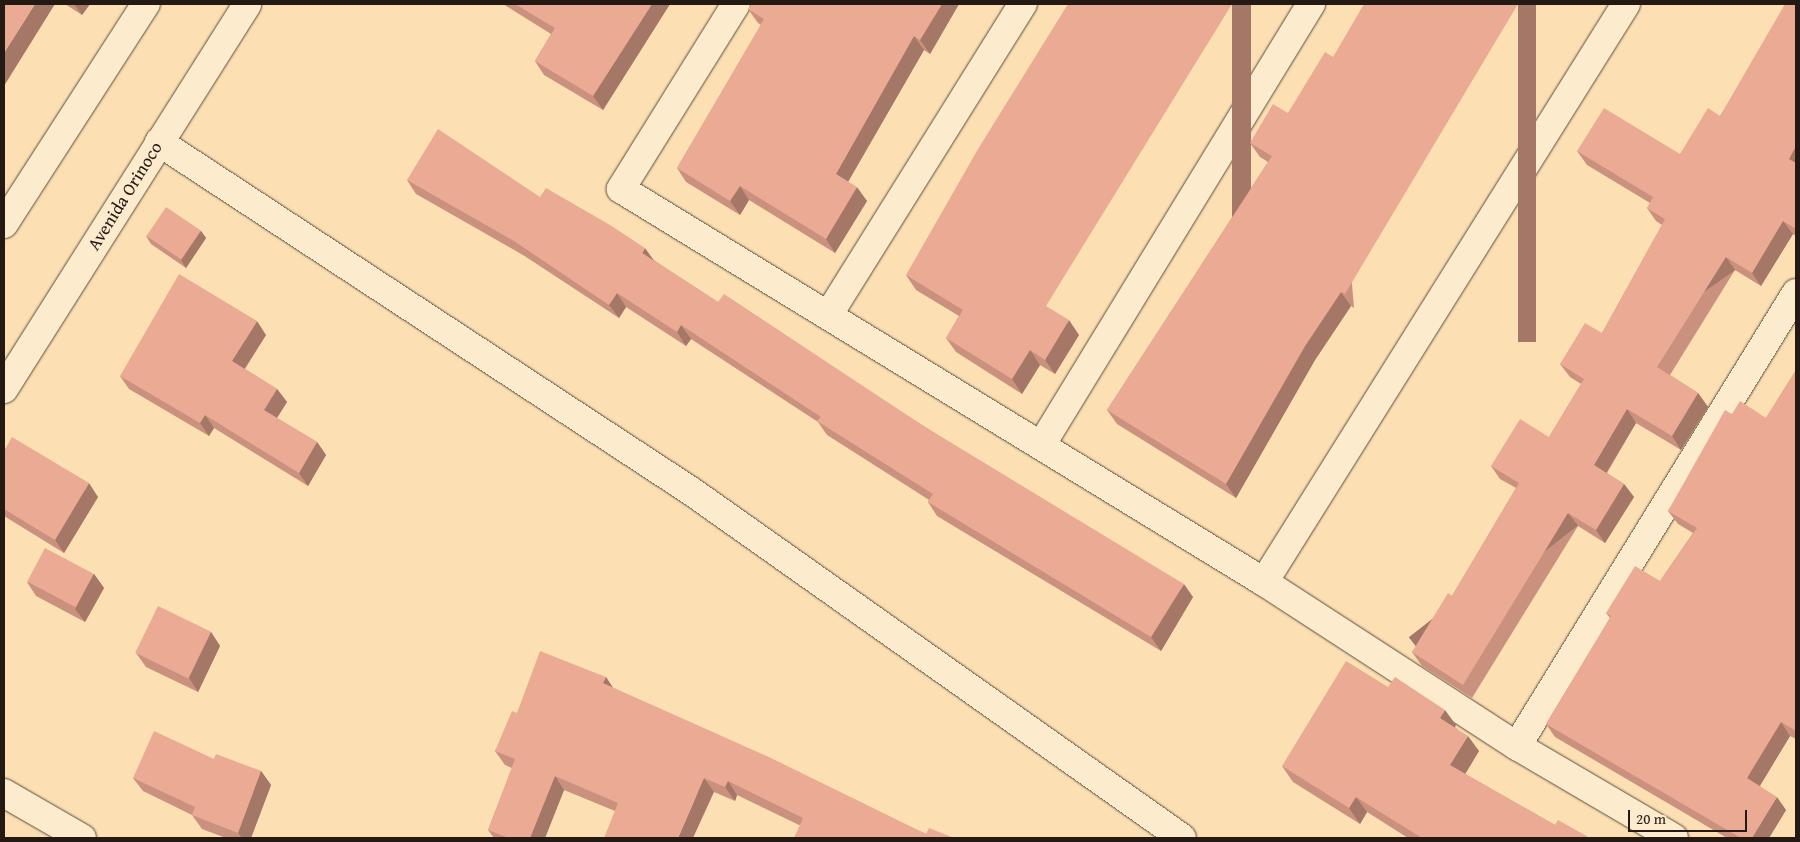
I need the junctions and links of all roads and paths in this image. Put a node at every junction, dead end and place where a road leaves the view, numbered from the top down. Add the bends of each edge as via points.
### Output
1 (146, 4) edge
2 (247, 4) edge
3 (736, 4) edge
4 (1023, 4) edge
5 (1311, 4) edge
6 (1626, 4) edge
7 (159, 142) junction
8 (4, 224) edge
9 (1796, 293) edge
10 (830, 314) junction
11 (4, 390) edge
12 (1042, 444) junction
13 (1264, 582) junction
14 (1517, 746) junction
15 (4, 793) edge
16 (82, 838) edge
17 (1182, 838) edge
18 (1674, 838) edge

1 - 8 street
2 - 7 street, Avenida Orinoco
3 - 10 street via 621,189
4 - 10 street
5 - 12 street
6 - 13 street
7 - 11 street, Avenida Orinoco
7 - 17 street via 691,491
9 - 14 street
10 - 12 street
12 - 13 street
13 - 14 street
14 - 18 street
15 - 16 street

